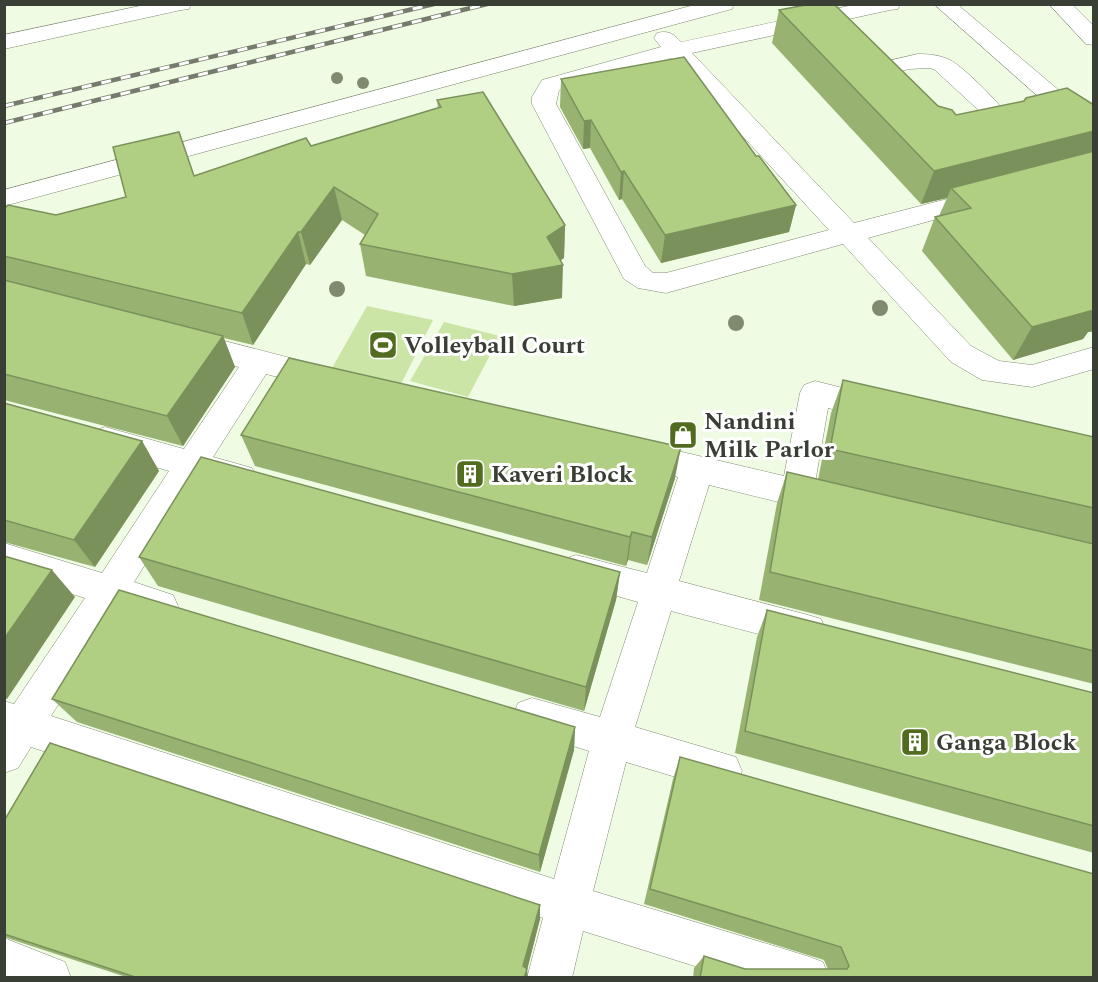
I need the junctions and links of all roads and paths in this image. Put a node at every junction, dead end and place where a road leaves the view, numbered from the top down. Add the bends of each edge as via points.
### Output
1 (181, 4) edge
2 (724, 4) edge
3 (890, 4) edge
4 (944, 4) edge
5 (1059, 4) edge
6 (651, 23) junction
7 (1094, 39) edge
8 (4, 42) edge
9 (676, 50) junction
10 (874, 71) edge
11 (1094, 133) edge
12 (958, 136) edge
13 (1004, 193) edge
14 (6, 197) edge
15 (848, 234) junction
16 (154, 334) edge
17 (1094, 358) edge
18 (258, 361) junction
19 (351, 384) edge
20 (908, 414) edge
21 (70, 431) edge
22 (604, 446) edge
23 (191, 464) junction
24 (697, 469) junction
25 (271, 486) edge
26 (797, 493) junction
27 (854, 506) edge
28 (4, 558) edge
29 (545, 561) edge
30 (109, 590) junction
31 (659, 593) junction
32 (189, 614) edge
33 (842, 639) edge
34 (498, 706) edge
35 (10, 733) edge
36 (612, 740) junction
37 (750, 779) edge
38 (568, 905) junction
39 (4, 960) edge
40 (49, 978) edge
41 (549, 978) edge
42 (807, 978) edge

1 - 8 street
2 - 6 street
3 - 9 street via 829,26
4 - 11 street
5 - 7 street
6 - 9 street
6 - 14 street
9 - 15 street
9 - 15 street via 550,85 544,97 543,104 552,122 640,278 666,283
10 - 12 street via 920,60 943,65 1000,122 999,128
13 - 15 street
15 - 17 street via 961,354 993,372 1032,376
16 - 18 street
18 - 19 street
18 - 23 street
20 - 26 street via 815,393
21 - 23 street
22 - 24 street
23 - 25 street
23 - 30 street
24 - 26 street
24 - 31 street
26 - 27 street
28 - 30 street
29 - 31 street
30 - 32 street
30 - 35 street
31 - 33 street
31 - 36 street
34 - 36 street
35 - 38 street
36 - 37 street
36 - 38 street
38 - 41 street
38 - 42 street
39 - 40 street

